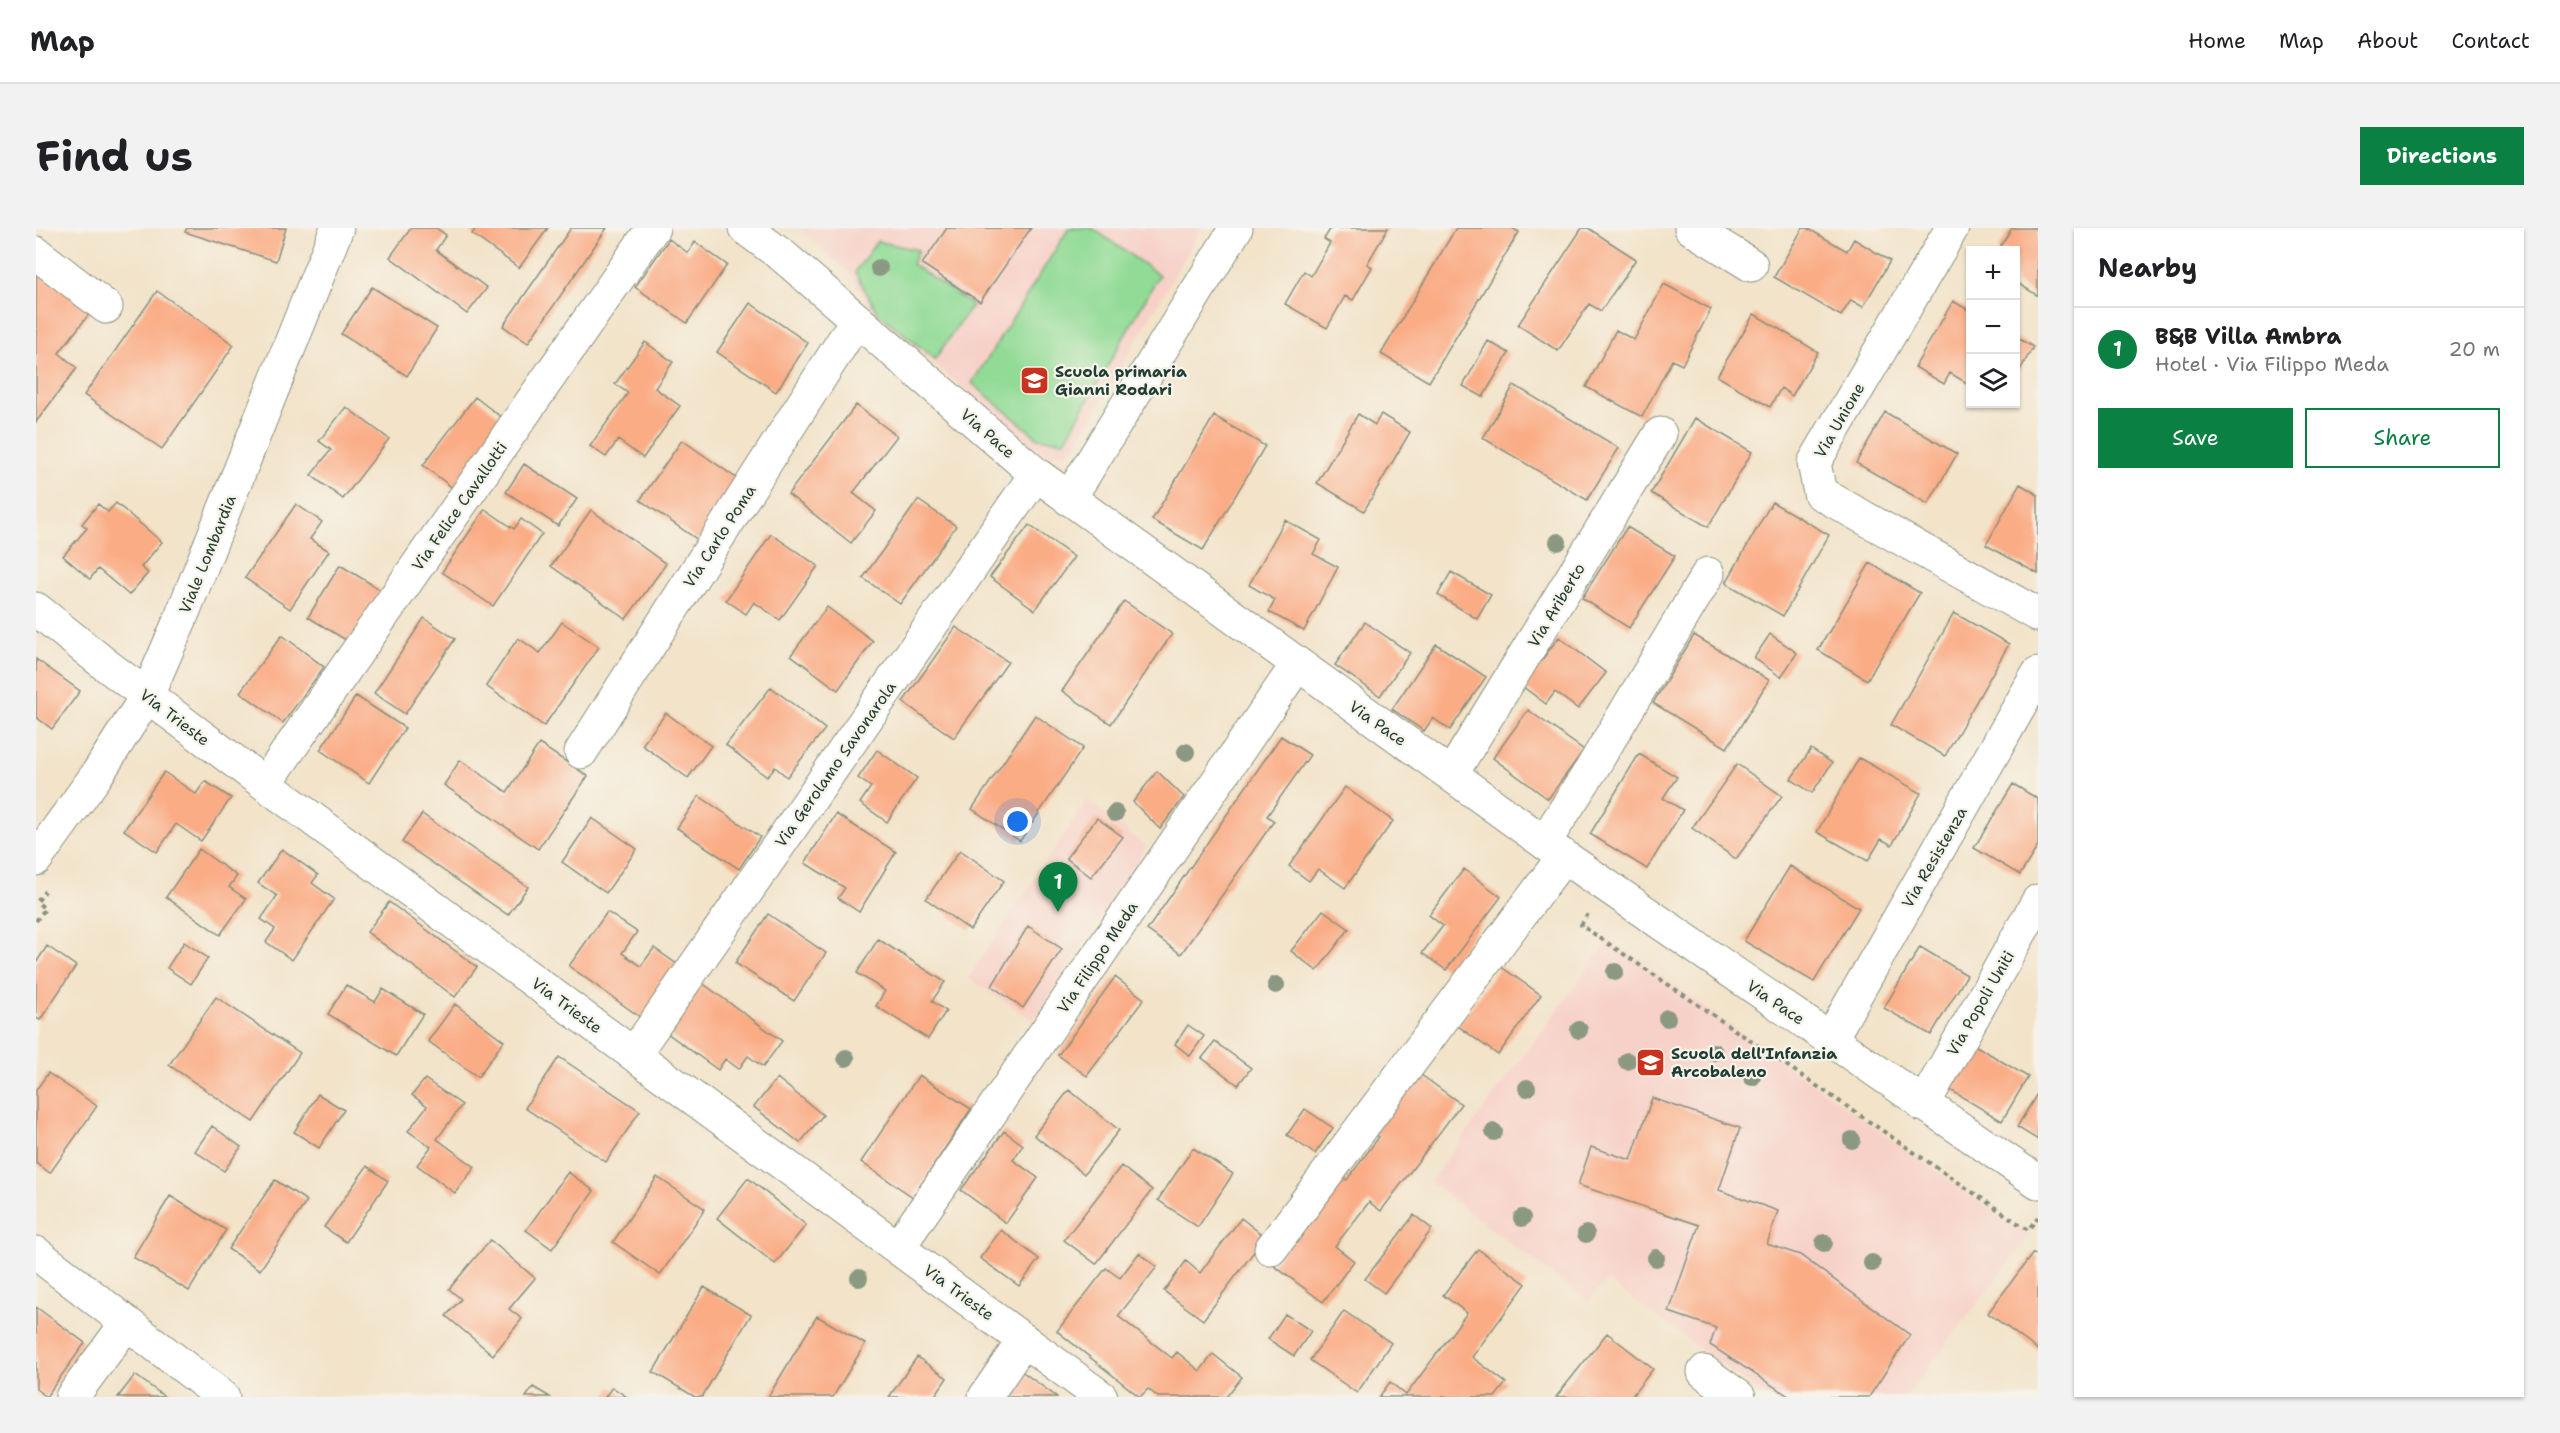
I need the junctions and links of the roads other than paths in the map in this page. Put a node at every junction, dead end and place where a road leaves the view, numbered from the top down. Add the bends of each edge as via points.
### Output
1 (337, 228) edge
2 (653, 228) edge
3 (745, 228) edge
4 (1236, 228) edge
5 (1952, 228) edge
6 (1699, 230) edge
7 (36, 253) edge
8 (1751, 265) dead end
9 (106, 307) dead end
10 (856, 321) junction
11 (1659, 434) dead end
12 (1036, 474) junction
13 (1069, 499) junction
14 (1708, 574) dead end
15 (36, 609) edge
16 (2038, 615) edge
17 (1297, 665) junction
18 (2038, 674) edge
19 (147, 696) junction
20 (581, 752) dead end
21 (1452, 775) junction
22 (265, 784) junction
23 (1555, 849) junction
24 (43, 871) edge
25 (2038, 901) edge
26 (1830, 1040) junction
27 (634, 1054) junction
28 (1923, 1105) junction
29 (2038, 1182) edge
30 (898, 1248) junction
31 (1271, 1250) dead end
32 (36, 1253) edge
33 (127, 1323) junction
34 (1024, 1340) junction
35 (1704, 1372) dead end
36 (72, 1397) edge
37 (223, 1397) edge
38 (985, 1397) edge
39 (1101, 1397) edge
40 (1738, 1397) edge

1 - 19 street, Viale Lombardia
2 - 22 street, Via Felice Cavallotti
3 - 10 street, Via Pace
4 - 13 street
5 - 16 street, Via Unione via 1814,463 1820,493
6 - 8 street
7 - 9 street
10 - 12 street, Via Pace
10 - 20 street, Via Carlo Poma
11 - 21 street, Via Ariberto
12 - 13 street, Via Pace
12 - 27 street, Via Gerolamo Savonarola
13 - 17 street, Via Pace
14 - 23 street via 1592,770
15 - 19 street, Via Trieste
17 - 21 street, Via Pace
17 - 30 street, Via Filippo Meda
18 - 26 street, Via Resistenza
19 - 22 street, Via Trieste
19 - 24 street, Viale Lombardia
21 - 23 street, Via Pace
22 - 27 street, Via Trieste
23 - 26 street, Via Pace
23 - 31 street
25 - 28 street, Via Popoli Uniti
26 - 28 street, Via Pace
27 - 30 street, Via Trieste
28 - 29 street, Via Pace
30 - 34 street, Via Trieste
32 - 33 street
33 - 36 street
33 - 37 street
34 - 38 street
34 - 39 street, Via Trieste
35 - 40 street

